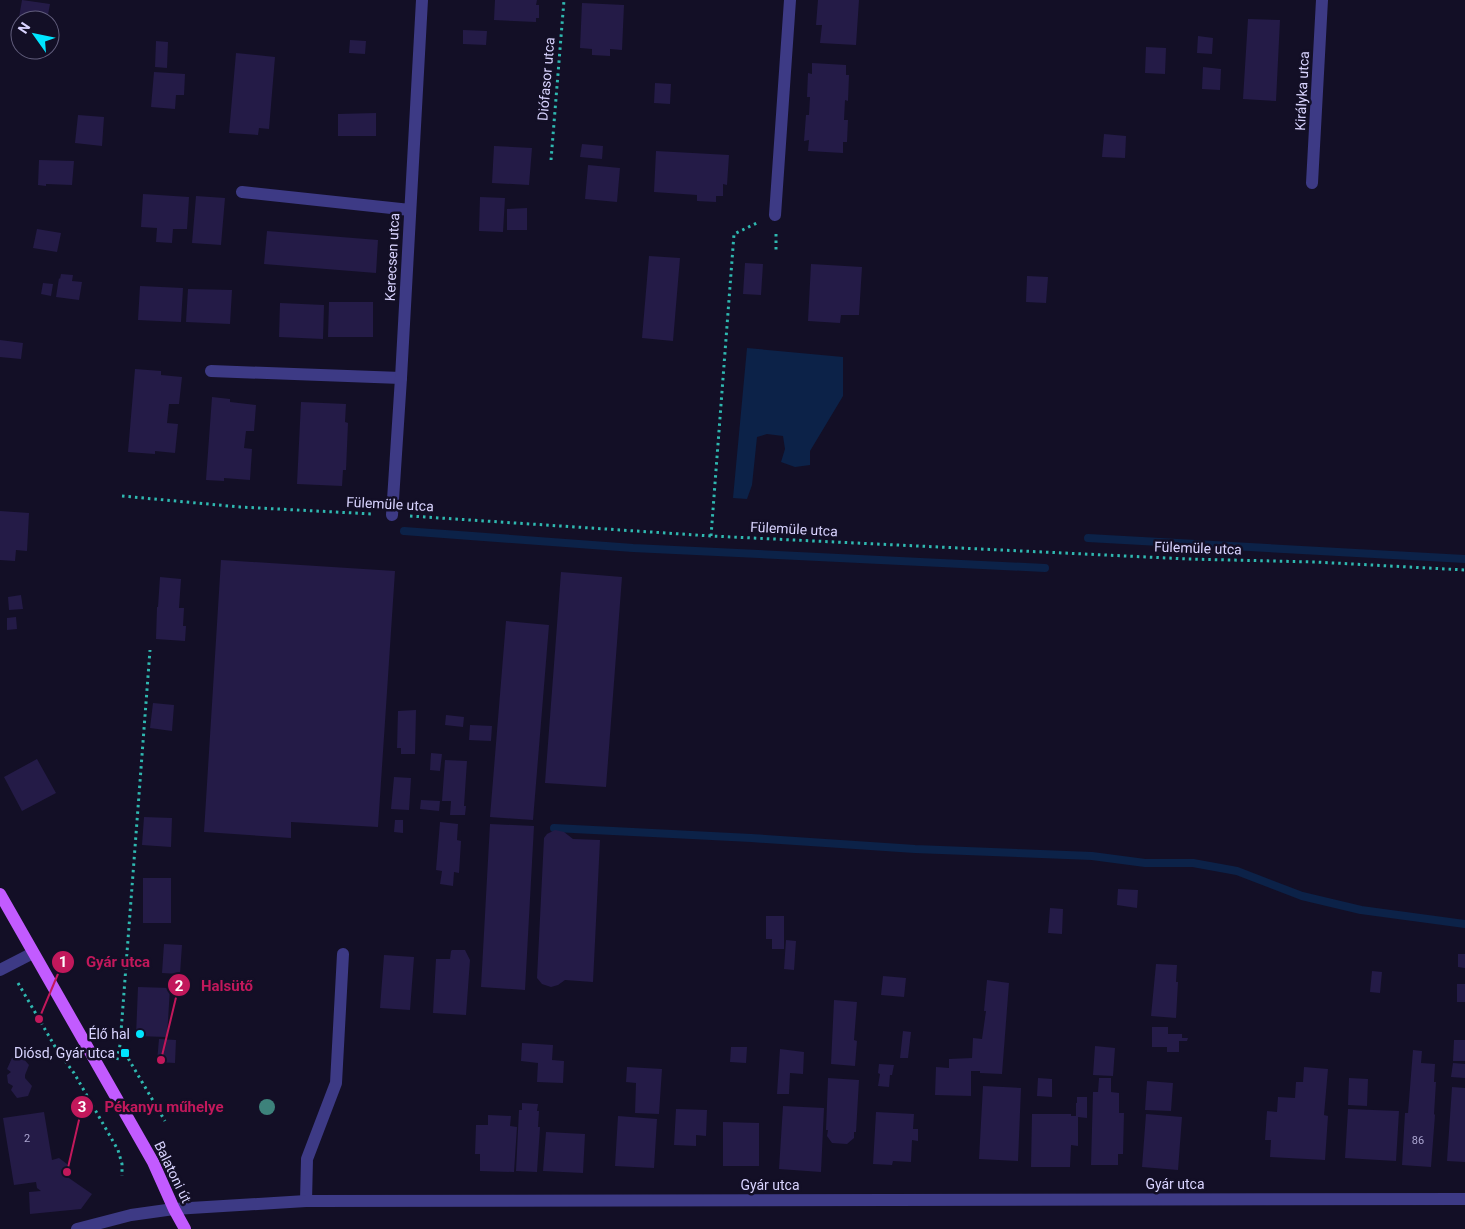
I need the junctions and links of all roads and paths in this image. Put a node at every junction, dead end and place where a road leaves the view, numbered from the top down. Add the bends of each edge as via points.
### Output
1 (422, 0) edge
2 (564, 0) edge
3 (790, 0) edge
4 (1322, 0) edge
5 (550, 160) dead end
6 (1312, 183) dead end
7 (242, 192) dead end
8 (410, 210) junction
9 (775, 215) joint
10 (211, 371) dead end
11 (401, 378) junction
12 (122, 496) dead end
13 (392, 515) junction
14 (711, 536) junction
15 (1465, 570) edge
16 (150, 650) dead end
17 (0, 894) edge
18 (33, 953) junction
19 (343, 954) dead end
20 (0, 970) edge
21 (15, 979) dead end
22 (125, 1054) dead end
23 (110, 1087) junction
24 (165, 1121) dead end
25 (122, 1176) dead end
26 (1465, 1199) edge
27 (306, 1201) junction
28 (174, 1209) junction
29 (77, 1229) edge
30 (185, 1229) edge

1 - 8 street, Kerecsen utca
2 - 5 path, Diófasor utca
3 - 9 street
4 - 6 street, Királyka utca
7 - 8 street
8 - 11 street, Kerecsen utca
9 - 14 path via 734,234
10 - 11 street
11 - 13 street, Kerecsen utca
12 - 13 path, Fülemüle utca via 240,507
13 - 14 path, Fülemüle utca
14 - 15 path, Fülemüle utca
16 - 23 path via 120,1044
17 - 18 main road, Balatoni út
18 - 20 street
18 - 23 main road, Balatoni út
19 - 27 street via 336,1082 307,1159
21 - 25 path via 118,1150
22 - 24 path
23 - 28 main road, Balatoni út via 153,1162
26 - 27 street, Gyár utca
27 - 28 street, Gyár utca
28 - 29 street, Gyár utca
28 - 30 main road, Balatoni út

